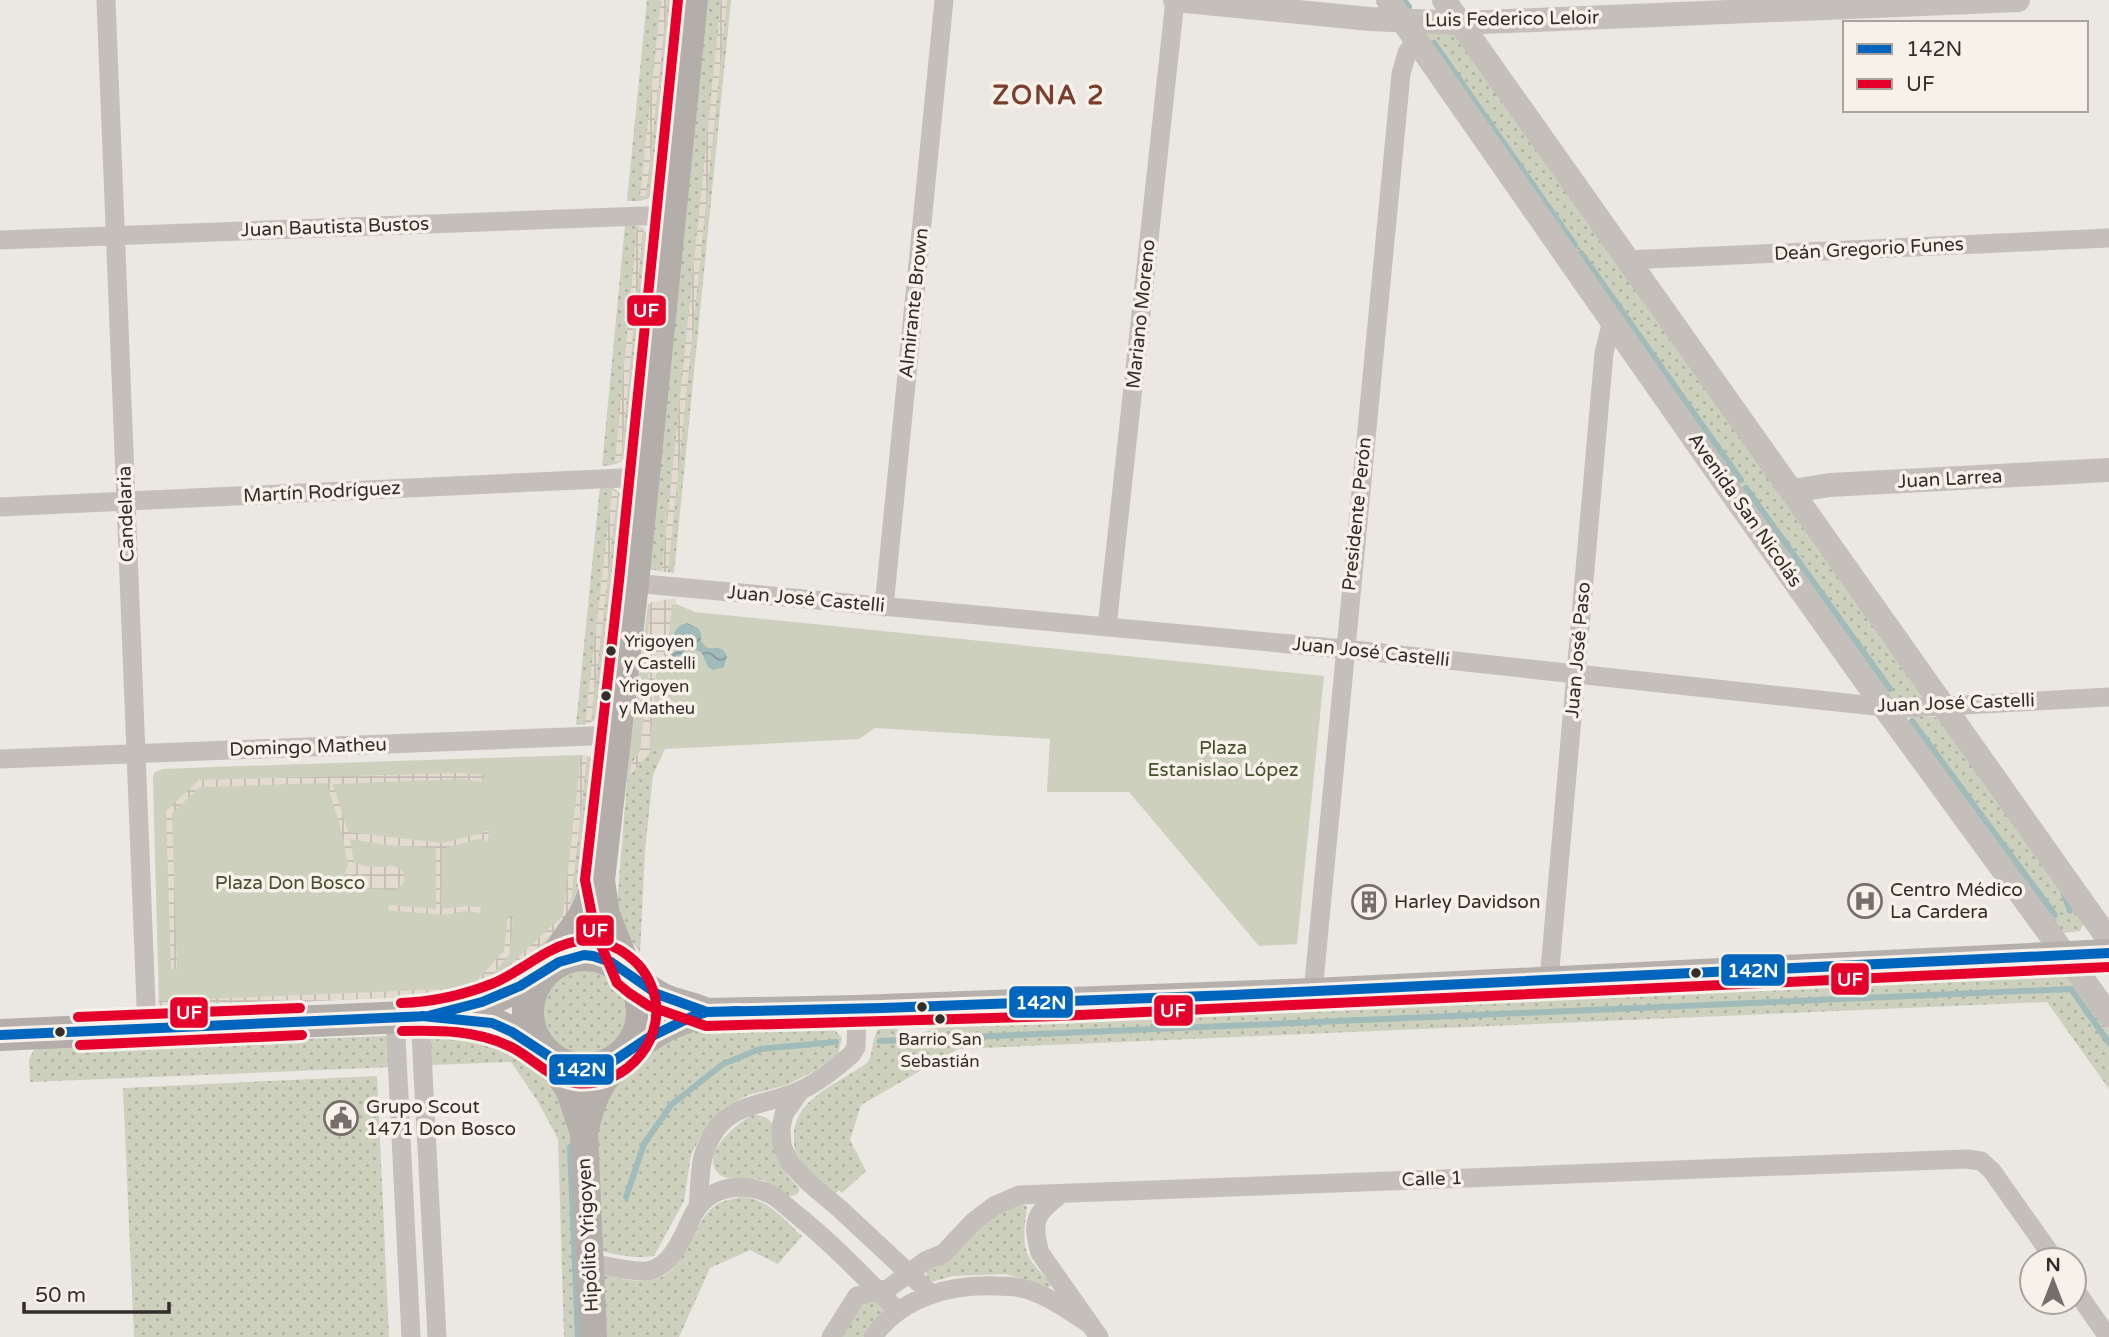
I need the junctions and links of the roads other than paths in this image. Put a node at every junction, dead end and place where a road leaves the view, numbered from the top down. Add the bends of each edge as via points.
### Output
1 (106, 0) edge
2 (692, 0) edge
3 (944, 0) edge
4 (1175, 0) edge
5 (1388, 0) edge
6 (1444, 0) edge
7 (2018, 0) edge
8 (1680, 7) edge
9 (1461, 23) junction
10 (1409, 31) junction
11 (670, 215) junction
12 (115, 236) junction
13 (2109, 238) edge
14 (0, 240) edge
15 (1628, 260) junction
16 (1612, 321) junction
17 (2109, 470) edge
18 (644, 477) junction
19 (1792, 491) junction
20 (126, 501) junction
21 (0, 507) edge
22 (633, 583) junction
23 (884, 607) junction
24 (1107, 627) junction
25 (1344, 649) junction
26 (1576, 673) junction
27 (2109, 697) edge
28 (1944, 706) junction
29 (1884, 707) junction
30 (617, 735) junction
31 (136, 754) junction
32 (0, 759) edge
33 (599, 880) junction
34 (2109, 940) edge
35 (2109, 953) edge
36 (2066, 955) junction
37 (546, 970) junction
38 (629, 975) junction
39 (1549, 980) junction
40 (1313, 992) junction
41 (857, 1009) junction
42 (707, 1012) junction
43 (2109, 1015) edge
44 (414, 1016) junction
45 (147, 1029) junction
46 (0, 1035) edge
47 (543, 1052) junction
48 (626, 1053) junction
49 (800, 1091) junction
50 (751, 1105) junction
51 (781, 1128) junction
52 (584, 1133) junction
53 (702, 1159) junction
54 (730, 1187) junction
55 (814, 1188) junction
56 (1061, 1194) junction
57 (698, 1206) junction
58 (788, 1208) junction
59 (2045, 1246) edge
60 (590, 1263) junction
61 (908, 1272) junction
62 (877, 1290) junction
63 (930, 1293) junction
64 (2088, 1308) edge
65 (898, 1311) junction
66 (1095, 1331) edge
67 (411, 1337) edge
68 (437, 1337) edge
69 (593, 1337) edge
70 (831, 1337) edge
71 (873, 1337) edge
72 (2108, 1337) edge

1 - 12 street, Candelaria
2 - 11 main road
3 - 23 street, Almirante Brown
4 - 10 street, Luis Federico Leloir
4 - 24 street, Mariano Moreno
5 - 10 street, Avenida San Nicolás
6 - 9 street
7 - 8 street, Luis Federico Leloir
8 - 9 street, Luis Federico Leloir
9 - 10 street, Luis Federico Leloir
9 - 15 street
10 - 16 street, Avenida San Nicolás
10 - 25 street, Presidente Perón
11 - 12 street, Juan Bautista Bustos
11 - 18 main road
12 - 14 street, Juan Bautista Bustos
12 - 20 street, Candelaria
13 - 15 street, Deán Gregorio Funes
15 - 19 street
16 - 26 street, Juan José Paso via 1604,353
16 - 29 street, Avenida San Nicolás
17 - 19 street, Juan Larrea
18 - 20 street, Martín Rodríguez
18 - 22 main road
19 - 28 street
20 - 21 street, Martín Rodríguez
20 - 31 street, Candelaria
22 - 23 street, Juan José Castelli
22 - 30 main road
23 - 24 street, Juan José Castelli
24 - 25 street, Juan José Castelli
25 - 26 street, Juan José Castelli
25 - 40 street, Presidente Perón
26 - 29 street, Juan José Castelli
26 - 39 street, Juan José Paso
27 - 28 street, Juan José Castelli
28 - 29 street, Juan José Castelli
28 - 34 street
29 - 36 street, Avenida San Nicolás
30 - 31 street, Domingo Matheu
30 - 33 main road
31 - 32 street, Domingo Matheu
31 - 45 street, Candelaria
33 - 37 main road via 586,913
33 - 38 main road via 604,915
35 - 36 main road
36 - 39 main road
36 - 43 street, Avenida San Nicolás
37 - 38 main road via 568,957 589,955 610,960
37 - 44 main road via 488,1001
37 - 47 main road via 532,990 527,1011 530,1031
38 - 42 main road via 656,993
38 - 48 main road via 640,995 643,1014 639,1034
39 - 40 main road
40 - 41 main road
41 - 42 main road
41 - 49 street via 852,1054
42 - 48 main road, Hipólito Yrigoyen via 669,1026
44 - 45 main road
44 - 47 main road via 492,1023
44 - 67 street
44 - 68 street
45 - 46 main road
47 - 48 main road via 564,1066 585,1070 606,1066
47 - 52 main road, Hipólito Yrigoyen via 570,1091
48 - 52 main road, Hipólito Yrigoyen via 596,1090
49 - 50 street
49 - 51 street via 784,1114
50 - 51 street via 766,1109
50 - 53 street via 721,1122
51 - 55 street via 782,1146 790,1163
52 - 60 main road, Hipólito Yrigoyen
53 - 54 street via 707,1173
53 - 57 street
54 - 57 street
54 - 58 street via 749,1186 774,1196
55 - 58 street via 808,1206
55 - 61 street
56 - 59 street, Calle 1 via 1966,1159 1982,1161 1992,1171
56 - 61 street, Calle 1 via 1019,1195 994,1206 944,1254
56 - 66 street via 1042,1208 1035,1221 1035,1237 1040,1254
57 - 60 street via 662,1266 646,1272
58 - 62 street
60 - 69 main road, Hipólito Yrigoyen
61 - 62 street, Calle 1 via 888,1288
61 - 63 street
62 - 65 street
62 - 70 street, Calle 1 via 857,1296
63 - 65 street
63 - 66 street via 976,1285 1028,1290 1056,1302
64 - 72 street
65 - 71 street

